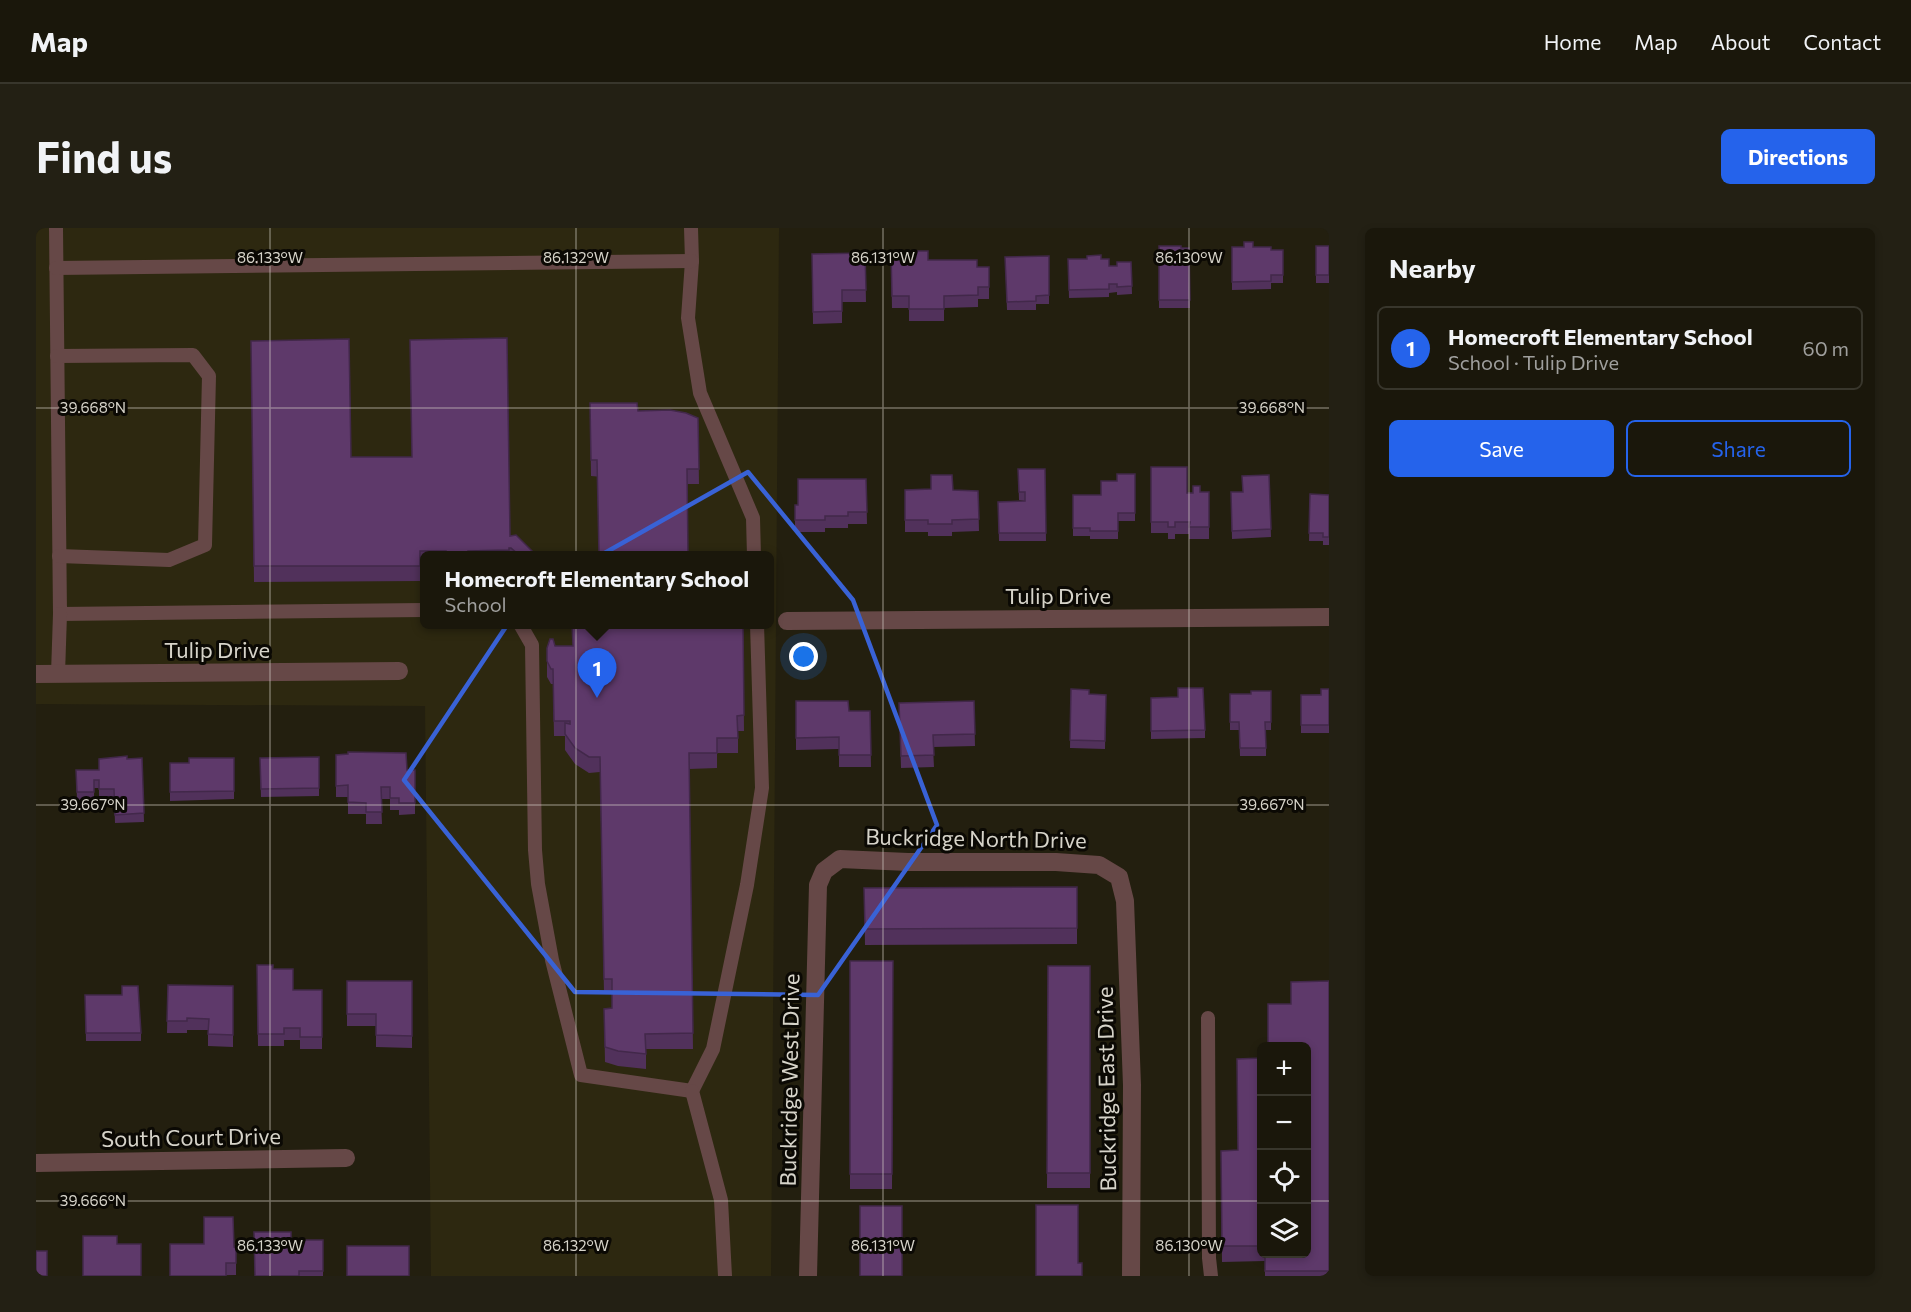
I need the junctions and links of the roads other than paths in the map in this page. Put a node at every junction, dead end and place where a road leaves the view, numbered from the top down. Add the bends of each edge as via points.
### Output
1 (56, 228) edge
2 (691, 228) edge
3 (692, 261) junction
4 (57, 268) junction
5 (57, 356) junction
6 (754, 551) edge
7 (59, 556) junction
8 (420, 610) edge
9 (60, 614) junction
10 (1329, 617) edge
11 (787, 621) dead end
12 (523, 629) edge
13 (757, 629) edge
14 (399, 671) dead end
15 (36, 674) edge
16 (58, 674) junction
17 (818, 885) joint
18 (1125, 901) joint
19 (1208, 1018) dead end
20 (692, 1091) junction
21 (346, 1158) dead end
22 (36, 1163) edge
23 (725, 1276) edge
24 (808, 1276) edge
25 (1131, 1276) edge
26 (1211, 1276) edge

1 - 4 lane
2 - 3 lane
3 - 4 lane
3 - 6 lane via 688,318 700,393 753,518
4 - 5 lane
5 - 7 lane
5 - 7 lane via 193,355 209,376 205,545 169,560
7 - 9 lane
8 - 9 lane
9 - 16 lane
10 - 11 street, Tulip Drive
12 - 20 lane via 532,645 538,884 552,960 581,1075
13 - 20 lane via 762,788 714,1050
14 - 16 street, Tulip Drive
15 - 16 street, Tulip Drive
17 - 18 street, Buckridge North Drive via 824,871 840,859 1056,862 1099,865 1119,878
17 - 24 street, Buckridge West Drive
18 - 25 street, Buckridge East Drive via 1132,1085
19 - 26 lane
20 - 23 lane via 722,1200
21 - 22 street, South Court Drive

